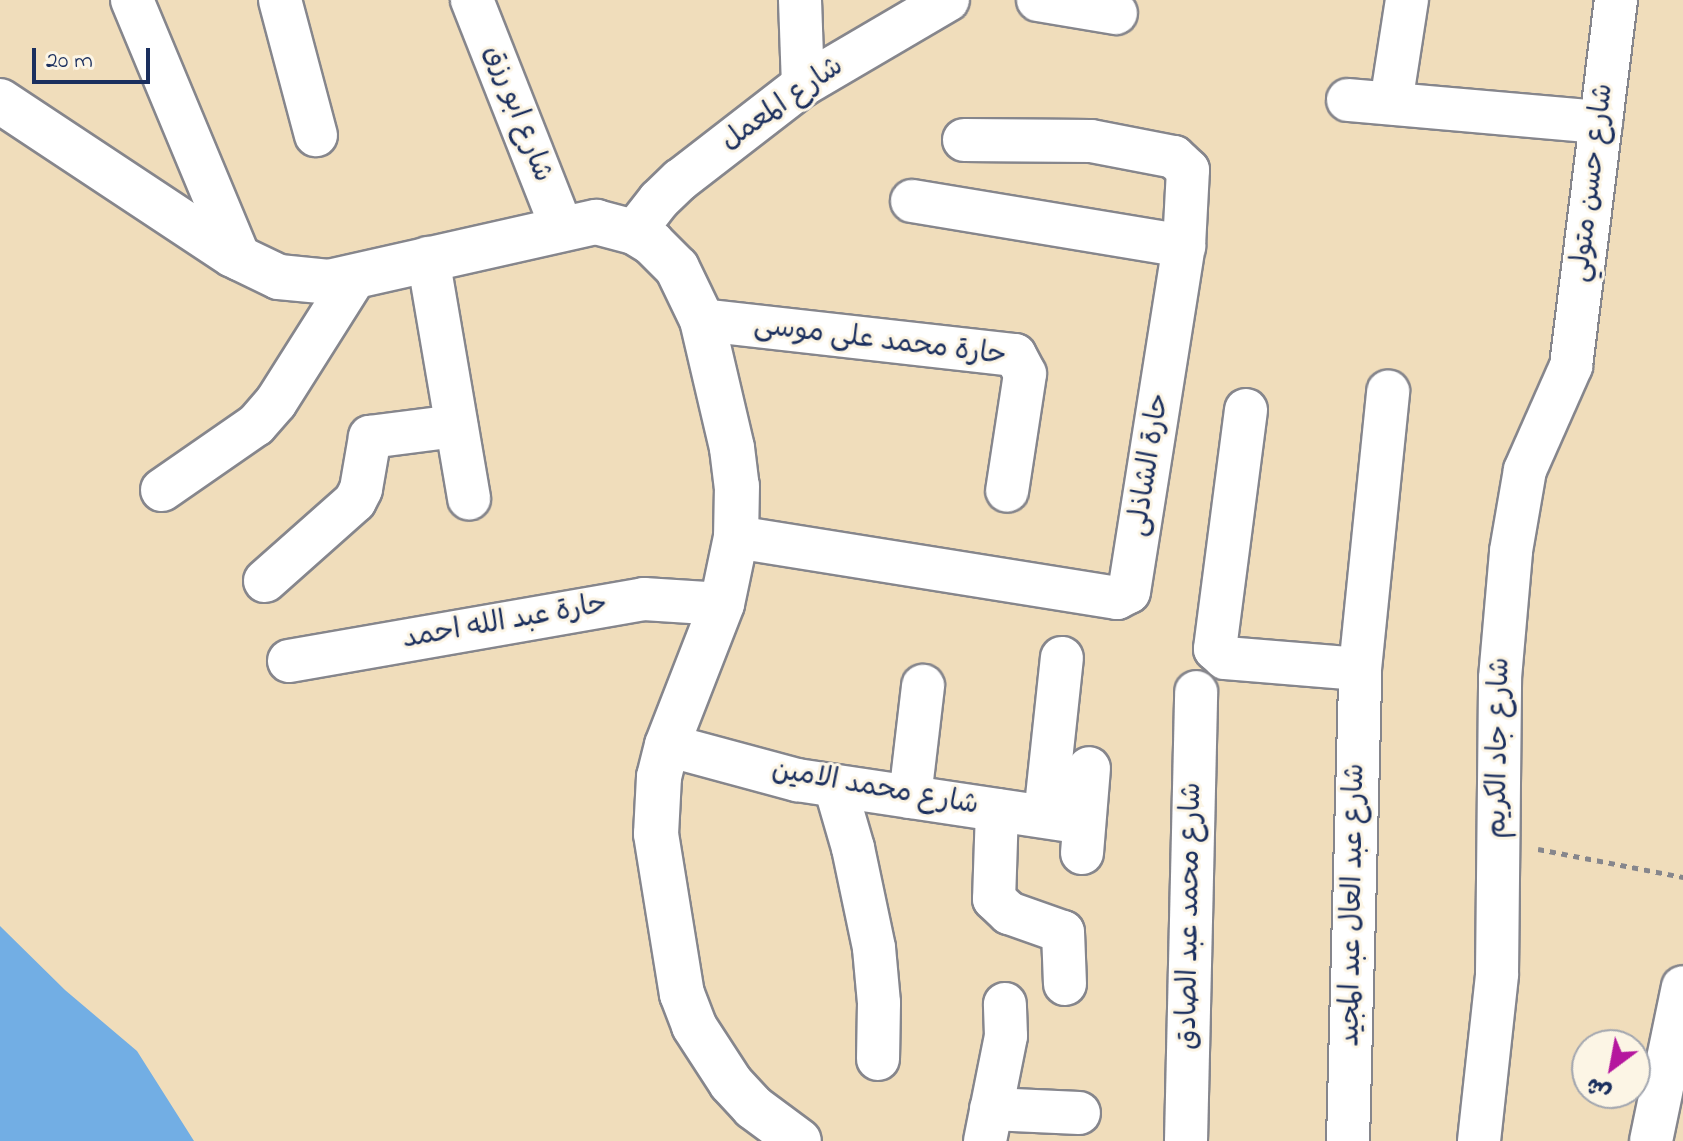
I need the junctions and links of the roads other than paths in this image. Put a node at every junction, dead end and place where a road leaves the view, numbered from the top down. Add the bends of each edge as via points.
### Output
1 (132, 0) edge
2 (472, 0) edge
3 (800, 0) edge
4 (948, 0) edge
5 (1038, 0) edge
6 (1407, 0) edge
7 (1616, 0) edge
8 (288, 2) edge
9 (1116, 13) dead end
10 (803, 85) junction
11 (1348, 100) dead end
12 (0, 101) edge
13 (1391, 103) junction
14 (1601, 122) junction
15 (316, 135) dead end
16 (964, 140) dead end
17 (912, 201) dead end
18 (562, 229) junction
19 (634, 232) junction
20 (1184, 246) junction
21 (428, 258) junction
22 (240, 259) junction
23 (355, 277) junction
24 (702, 320) junction
25 (1571, 366) joint
26 (1388, 391) dead end
27 (1246, 410) dead end
28 (456, 426) junction
29 (162, 490) dead end
30 (1007, 491) dead end
31 (469, 499) dead end
32 (736, 537) junction
33 (265, 581) dead end
34 (722, 604) junction
35 (1062, 658) dead end
36 (289, 661) dead end
37 (1360, 669) junction
38 (923, 686) dead end
39 (1196, 692) dead end
40 (667, 745) junction
41 (1089, 768) dead end
42 (835, 786) junction
43 (910, 797) junction
44 (997, 810) junction
45 (1070, 831) junction
46 (1065, 984) dead end
47 (1682, 998) edge
48 (1005, 1004) dead end
49 (878, 1059) dead end
50 (1079, 1113) dead end
51 (988, 1125) edge
52 (799, 1141) edge
53 (1186, 1141) edge
54 (1348, 1141) edge
55 (1479, 1141) edge
56 (1651, 1141) edge

1 - 22 street
2 - 18 street, شارع ابو رزق
3 - 10 street
4 - 10 street, شارع المعمل
5 - 9 street
6 - 13 street
7 - 14 street, شارع حسن متولي
8 - 15 street
10 - 19 street, شارع المعمل via 680,180
11 - 13 street
12 - 22 street
13 - 14 street
14 - 25 street, شارع حسن متولي
16 - 20 street, حارة الشاذلى via 1091,141 1174,157 1188,170
17 - 20 street
18 - 19 street via 596,222
18 - 21 street
19 - 24 street via 677,268
20 - 32 street, حارة الشاذلى via 1132,585 1123,596
21 - 23 street
21 - 28 street
22 - 23 street via 304,282
23 - 29 street via 256,425
24 - 30 street, حارة محمد على موسى via 1015,355 1025,374
24 - 32 street via 732,448
25 - 55 street, شارع جاد الكريم via 1521,486 1505,604 1496,986
26 - 37 street, شارع عبد العال عبد المجيد
27 - 37 street via 1215,649 1225,658
28 - 31 street
28 - 33 street via 370,437 355,501
32 - 34 street
34 - 36 street, حارة عبد الله احمد via 644,599
34 - 40 street
35 - 45 street
37 - 54 street, شارع عبد العال عبد المجيد
38 - 43 street
39 - 53 street, شارع محمد عبد الصادق
40 - 42 street, شارع محمد الامين
40 - 52 street via 659,777 656,834 682,994 694,1026 731,1083
41 - 45 street
42 - 43 street, شارع محمد الامين
42 - 49 street via 874,948
43 - 44 street, شارع محمد الامين
44 - 45 street, شارع محمد الامين
44 - 46 street via 994,899 1009,913 1063,932
47 - 56 street
48 - 51 street via 1006,1036
50 - 51 street

